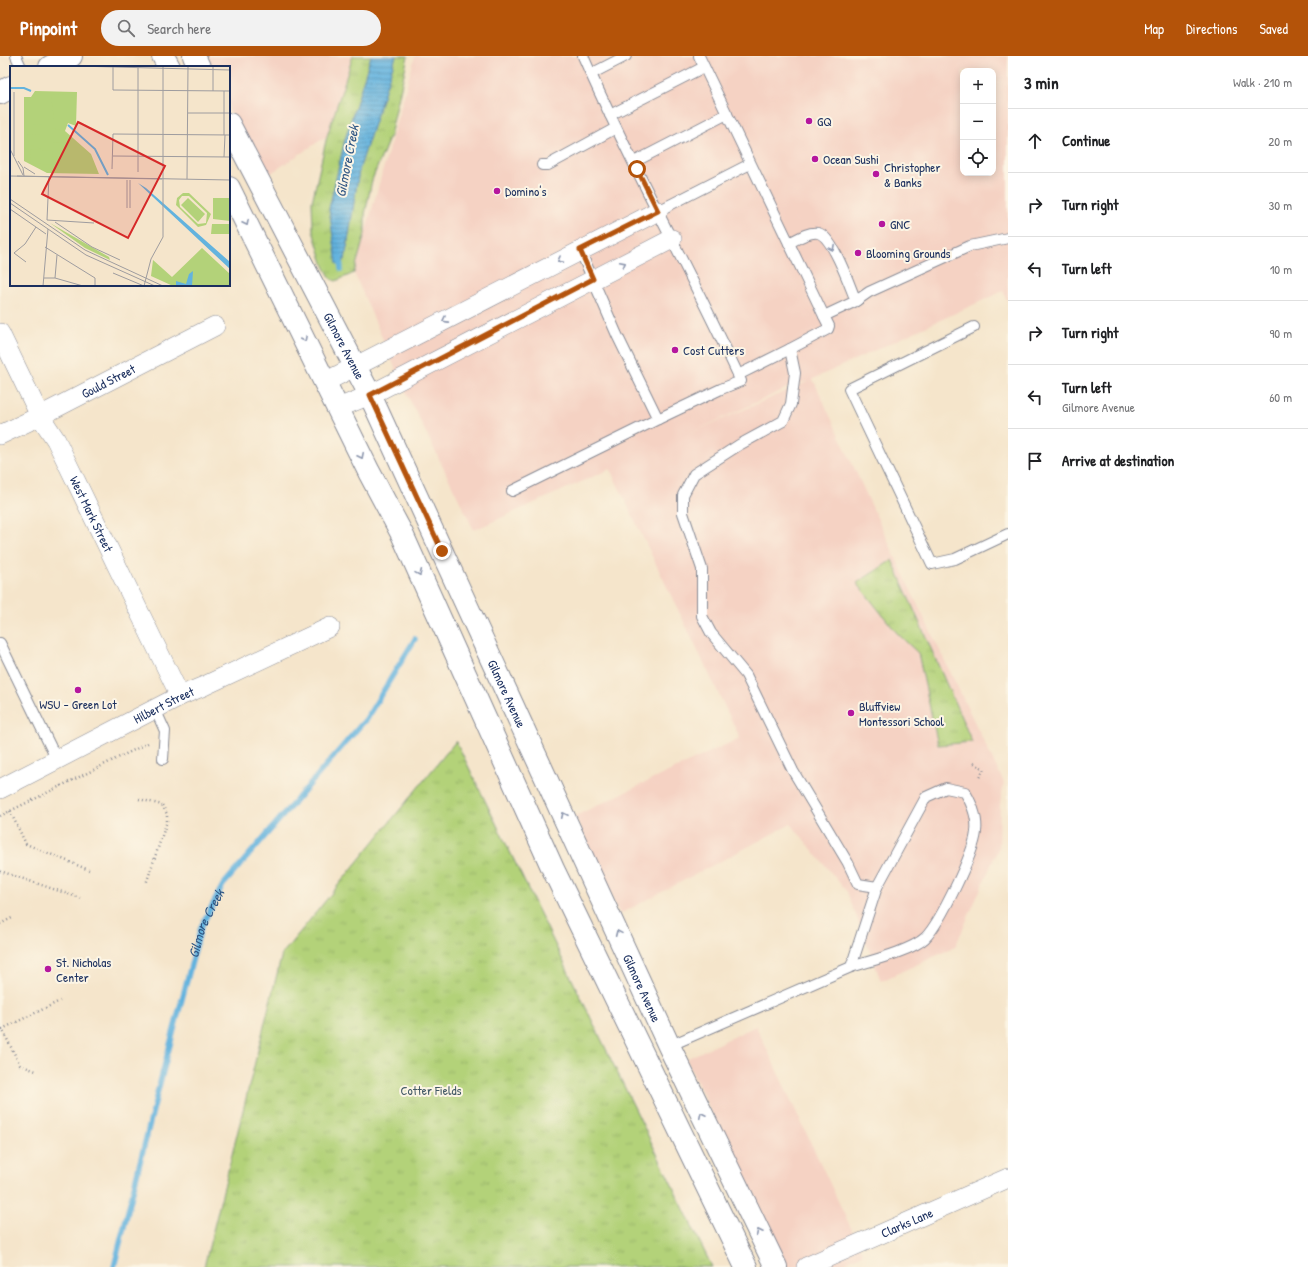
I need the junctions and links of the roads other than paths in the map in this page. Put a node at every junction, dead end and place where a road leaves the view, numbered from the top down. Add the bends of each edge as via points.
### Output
1 (16, 56) edge
2 (71, 56) edge
3 (163, 56) edge
4 (194, 56) edge
5 (583, 56) edge
6 (626, 56) edge
7 (699, 56) edge
8 (21, 66) edge
9 (52, 66) edge
10 (168, 66) edge
11 (199, 66) edge
12 (704, 67) junction
13 (591, 74) junction
14 (10, 88) edge
15 (0, 93) edge
16 (727, 114) junction
17 (610, 115) junction
18 (230, 126) edge
19 (616, 128) junction
20 (634, 162) junction
21 (750, 164) junction
22 (542, 165) dead end
23 (230, 190) edge
24 (658, 211) junction
25 (1008, 238) edge
26 (672, 239) junction
27 (789, 243) junction
28 (580, 250) junction
29 (593, 279) junction
30 (856, 301) junction
31 (824, 316) junction
32 (215, 326) dead end
33 (974, 327) dead end
34 (0, 334) edge
35 (790, 349) junction
36 (355, 367) junction
37 (738, 375) junction
38 (325, 382) junction
39 (370, 395) junction
40 (338, 408) junction
41 (40, 416) junction
42 (658, 419) junction
43 (0, 435) edge
44 (512, 491) dead end
45 (1008, 534) edge
46 (330, 627) dead end
47 (0, 643) edge
48 (180, 696) junction
49 (155, 709) junction
50 (163, 758) dead end
51 (57, 760) junction
52 (0, 789) edge
53 (878, 887) junction
54 (851, 967) junction
55 (669, 1046) junction
56 (1008, 1178) edge
57 (746, 1267) edge
58 (776, 1267) edge
59 (806, 1267) edge

1 - 8 lane
2 - 9 street
3 - 10 street
4 - 11 street
5 - 13 lane
6 - 13 lane
7 - 12 lane
12 - 16 lane
12 - 17 lane
13 - 17 lane
14 - 15 street
16 - 20 lane
16 - 21 lane
17 - 19 lane
18 - 36 street, Gilmore Avenue
19 - 20 lane
19 - 22 lane via 548,165
20 - 24 lane
21 - 24 lane
21 - 27 lane
23 -> 38 street
24 - 26 lane
24 - 28 street
25 - 30 lane via 970,246 869,292
29 -> 26 street
26 - 37 lane
27 -> 30 lane via 811,233 826,237
27 - 31 lane
28 - 29 lane
28 -> 36 street
29 - 39 street
29 - 42 lane
30 - 31 lane
31 - 35 lane via 828,329
32 - 41 street, Gould Street
33 - 45 lane via 849,389 932,564 954,559
34 - 41 street, West Mark Street
35 - 37 lane
35 - 53 lane via 795,374 791,404 783,421 694,474 683,495 683,513 702,569 702,616 711,633 746,675 793,771 858,884
36 - 38 street
36 - 39 street, Gilmore Avenue
37 - 42 lane via 741,381
38 - 40 street
39 - 40 street
55 -> 39 street, Gilmore Avenue
40 -> 57 street via 402,534 552,869
41 - 43 street, Gould Street
41 - 48 street, West Mark Street via 56,440
42 - 44 lane
46 - 48 street, Hilbert Street
47 - 51 lane
48 - 49 street, Hilbert Street
49 - 50 lane via 165,734
49 - 51 street, Hilbert Street
51 - 52 street, Hilbert Street
53 - 54 lane
53 - 54 lane via 926,797 946,788 965,792 973,808 977,831 974,847 948,903 924,938 907,948
54 - 55 lane
58 -> 55 street, Gilmore Avenue
56 - 59 street, Clarks Lane

